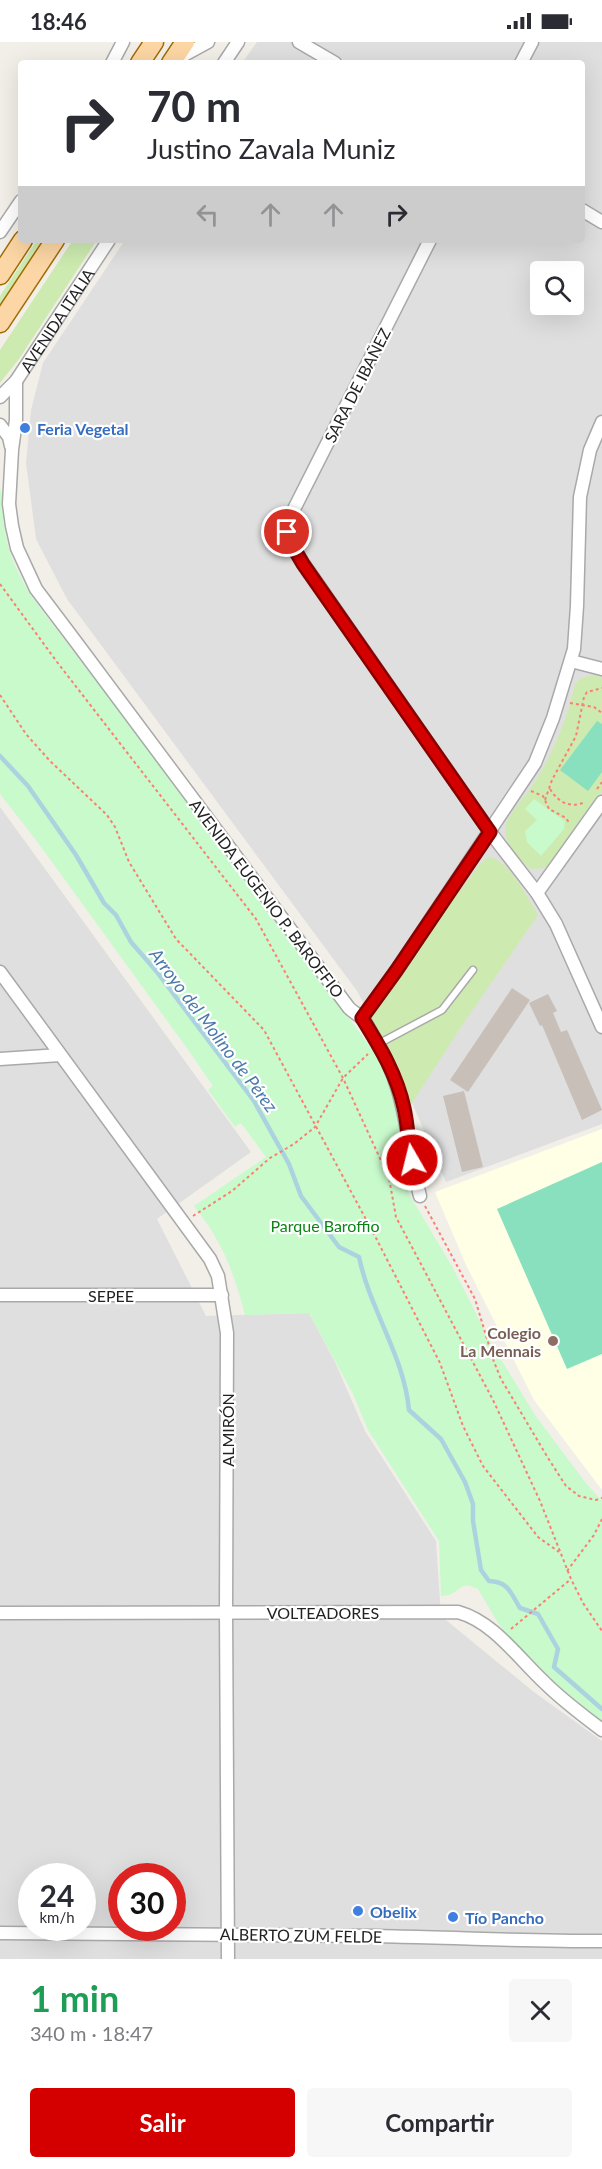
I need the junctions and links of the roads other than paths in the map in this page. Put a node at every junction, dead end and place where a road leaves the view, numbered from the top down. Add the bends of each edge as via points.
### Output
1 (123, 42) edge
2 (154, 42) edge
3 (185, 42) edge
4 (208, 42) edge
5 (238, 42) edge
6 (300, 42) edge
7 (532, 42) edge
8 (114, 60) edge
9 (142, 60) edge
10 (172, 60) edge
11 (175, 60) edge
12 (226, 60) edge
13 (330, 60) edge
14 (523, 60) edge
15 (18, 205) edge
16 (585, 212) edge
17 (602, 222) edge
18 (0, 232) edge
19 (21, 243) edge
20 (52, 243) edge
21 (106, 243) edge
22 (428, 243) edge
23 (0, 275) edge
24 (0, 323) edge
25 (16, 381) junction
26 (0, 397) edge
27 (602, 422) edge
28 (0, 425) edge
29 (12, 450) junction
30 (6, 471) edge
31 (571, 662) junction
32 (602, 669) edge
33 (596, 800) edge
34 (490, 832) junction
35 (537, 892) junction
36 (473, 970) dead end
37 (0, 972) edge
38 (362, 1018) junction
39 (602, 1027) edge
40 (378, 1044) junction
41 (60, 1055) junction
42 (0, 1059) edge
43 (420, 1196) road end
44 (0, 1294) edge
45 (222, 1294) junction
46 (226, 1612) junction
47 (0, 1613) edge
48 (602, 1730) edge
49 (0, 1933) edge
50 (228, 1934) junction
51 (602, 1941) edge
52 (228, 1959) edge

1 - 8 street
2 - 9 main road
3 - 10 main road
4 - 11 street
5 - 12 street
6 - 13 street
7 - 14 street
15 - 18 street
16 - 17 street
19 - 23 main road
20 - 24 main road
21 - 25 street, AVENIDA ITALIA
22 - 34 street, SARA DE IBAÑEZ via 291,515 287,532 303,564
25 - 26 street, AVENIDA ITALIA
25 - 29 street, AVENIDA EUGENIO P. BAROFFIO
27 - 31 street via 590,450 580,497
28 - 29 street, AVENIDA EUGENIO P. BAROFFIO
29 - 30 street, AVENIDA EUGENIO P. BAROFFIO
30 - 38 street, AVENIDA EUGENIO P. BAROFFIO via 17,548 36,589 349,1008
31 - 32 street
31 - 34 street via 535,763
33 - 35 street via 579,835
34 - 35 street
34 - 38 street
35 - 39 street via 556,924
36 - 40 lane via 442,1010
37 - 41 street, ALMIRÓN
38 - 40 street, AVENIDA EUGENIO P. BAROFFIO
40 - 43 street, AVENIDA EUGENIO P. BAROFFIO via 399,1088
41 - 42 street
41 - 45 street, ALMIRÓN via 210,1259
44 - 45 street, SEPEE
45 - 46 street, ALMIRÓN via 227,1332
46 - 47 street, VOLTEADORES
46 - 48 street, VOLTEADORES via 458,1612 479,1620
46 - 50 street, ALMIRÓN
49 - 50 street, ALBERTO ZUM FELDE
50 - 51 street, ALBERTO ZUM FELDE
50 - 52 street, ALMIRÓN

